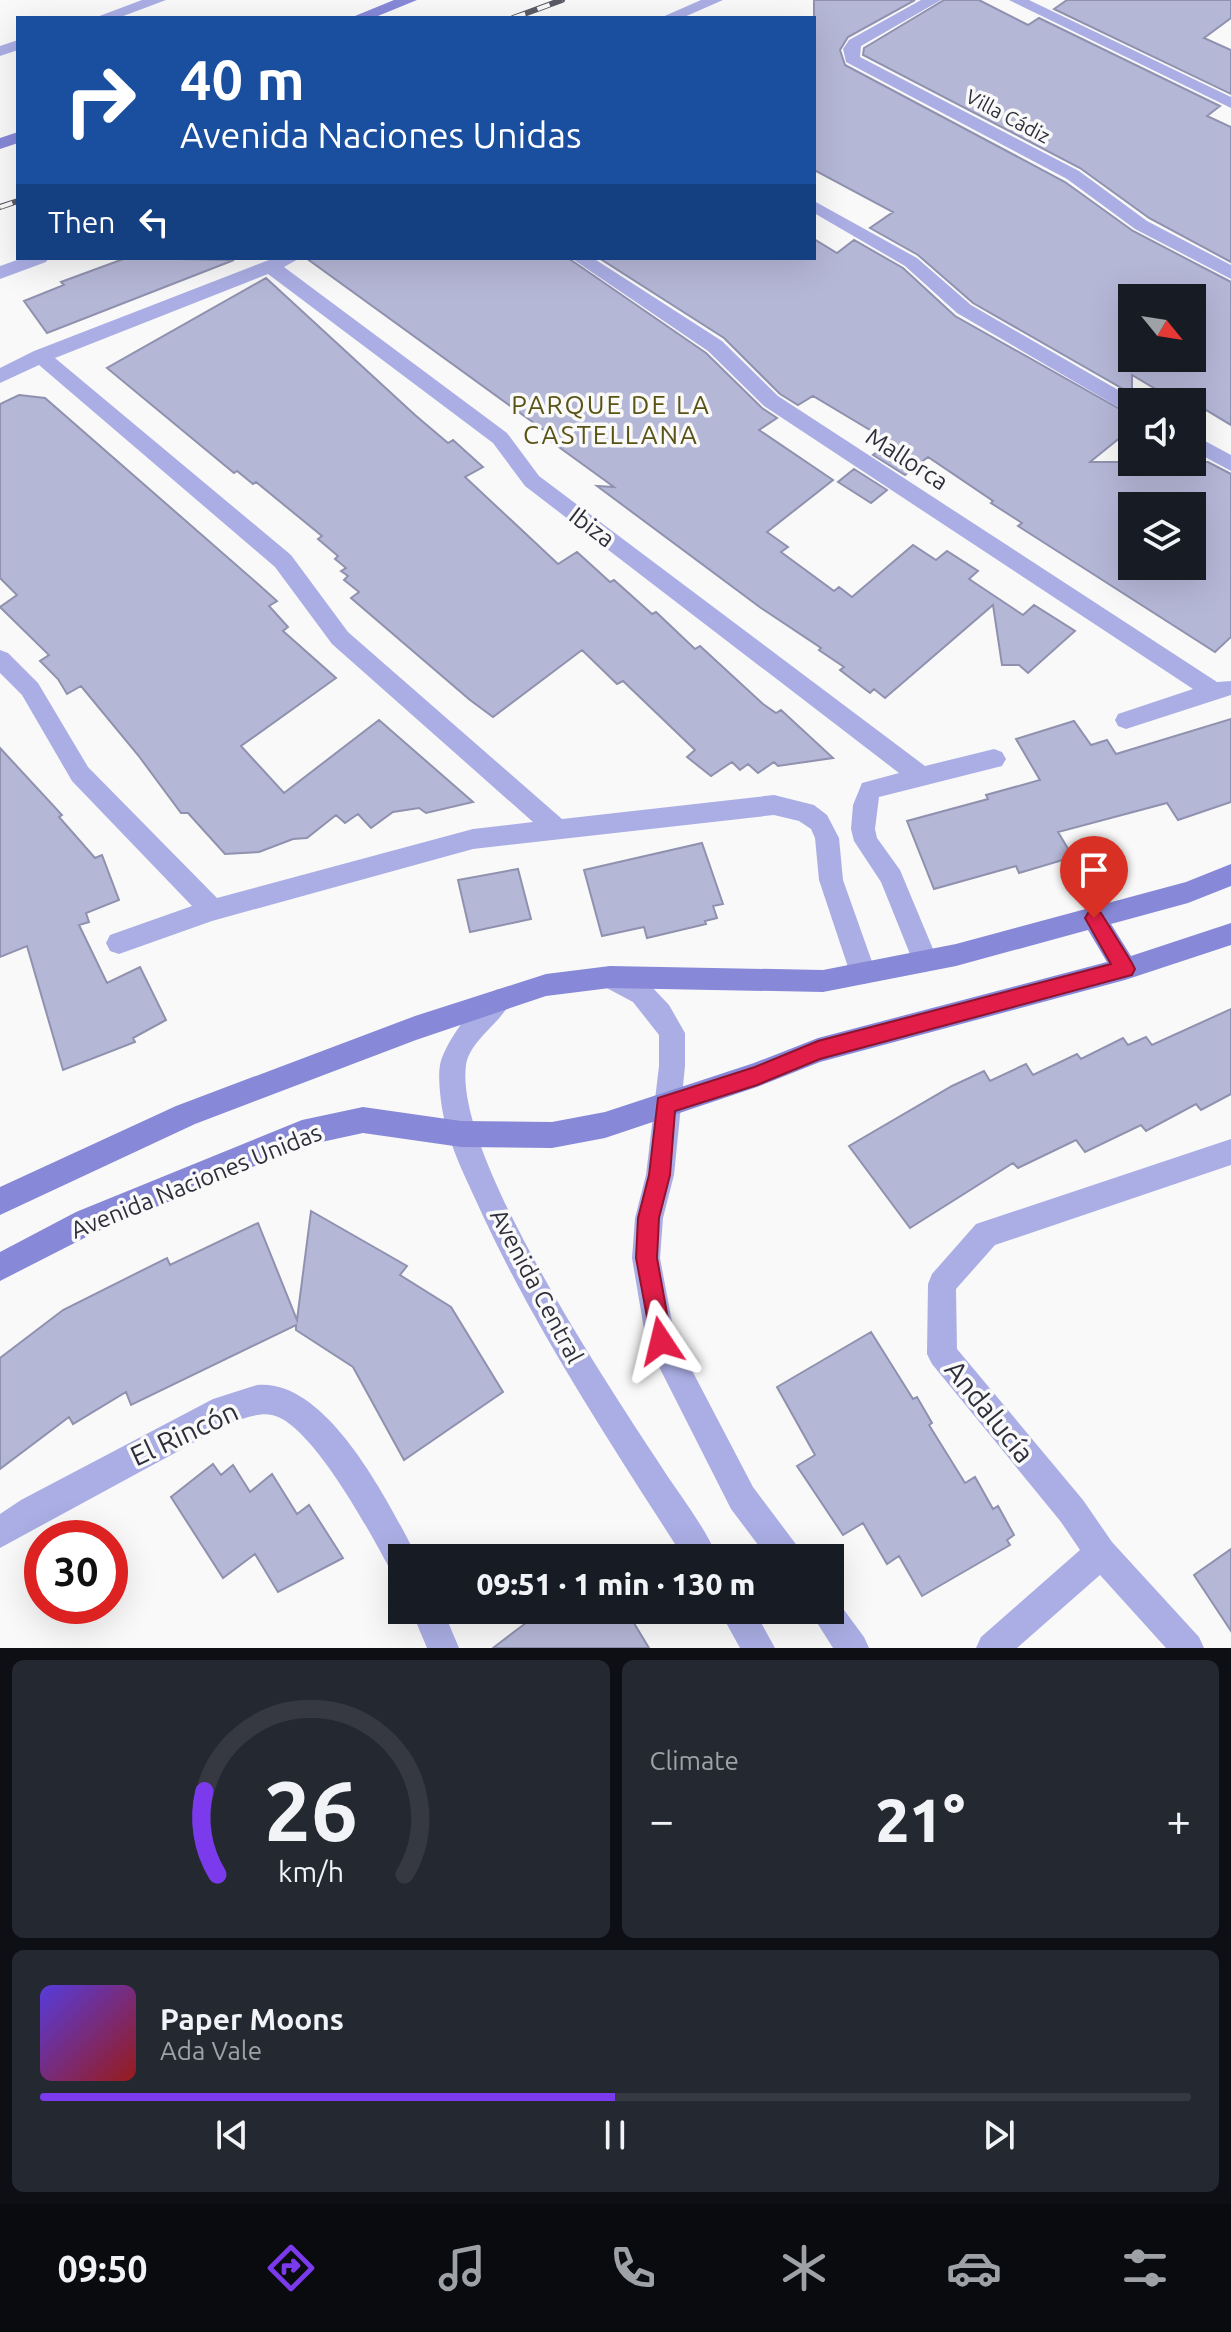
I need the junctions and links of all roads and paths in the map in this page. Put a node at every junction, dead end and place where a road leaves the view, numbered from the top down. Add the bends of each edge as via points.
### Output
1 (158, 0) edge
2 (409, 0) edge
3 (715, 0) edge
4 (933, 0) edge
5 (1017, 0) edge
6 (108, 16) edge
7 (364, 16) edge
8 (673, 16) edge
9 (1231, 103) edge
10 (816, 207) edge
11 (35, 260) edge
12 (583, 260) edge
13 (282, 263) edge
14 (0, 273) edge
15 (1231, 273) edge
16 (41, 356) junction
17 (0, 376) edge
18 (1118, 398) edge
19 (1206, 449) edge
20 (1231, 464) edge
21 (0, 659) edge
22 (1223, 689) edge
23 (1126, 720) dead end
24 (994, 759) dead end
25 (922, 777) junction
26 (556, 828) junction
27 (1231, 875) edge
28 (212, 910) junction
29 (1094, 918) junction
30 (1231, 934) edge
31 (119, 943) dead end
32 (925, 961) junction
33 (1125, 969) junction
34 (863, 973) junction
35 (610, 977) junction
36 (498, 1001) junction
37 (666, 1105) junction
38 (461, 1134) junction
39 (1231, 1152) edge
40 (0, 1201) edge
41 (0, 1267) edge
42 (0, 1532) edge
43 (392, 1544) edge
44 (693, 1544) edge
45 (776, 1544) edge
46 (1101, 1553) junction
47 (433, 1624) edge
48 (744, 1624) edge
49 (835, 1624) edge
50 (1176, 1644) edge
51 (443, 1648) edge
52 (759, 1648) edge
53 (853, 1648) edge
54 (992, 1648) edge

1 - 6 street
2 - 7 street
3 - 8 street
4 - 15 street, Villa Cádiz via 855,43 852,59 1073,175 1141,225
5 - 9 street
10 - 18 street via 911,262 964,309
11 - 14 street
12 - 22 street, Mallorca via 715,346 771,401
13 - 16 street, Ibiza
13 - 25 street, Ibiza via 500,438 532,481
16 - 17 street, Ibiza
16 - 26 street via 283,561 340,638
19 - 20 street
21 - 28 street via 30,689 80,774
22 - 23 street, Mallorca
24 - 25 street
25 - 32 street via 870,790 863,829 891,877
26 - 28 street via 473,839
26 - 34 street via 774,805 806,812 827,838 831,880
27 - 29 street
28 - 31 street
29 - 32 street
29 - 33 street
30 - 33 street, Avenida Naciones Unidas
32 - 34 street
33 - 37 street, Avenida Naciones Unidas via 818,1050
34 - 35 street via 823,981
35 - 36 street via 546,985
35 - 37 street via 642,994 672,1033
36 - 38 street, Avenida Central via 453,1064 452,1094
36 - 40 street via 186,1115
37 - 38 street, Avenida Naciones Unidas via 552,1135
37 - 45 street via 646,1258 661,1341 742,1498
38 - 41 street, Avenida Naciones Unidas via 363,1120 302,1133 86,1222
38 - 44 street, Avenida Central via 497,1214 577,1361
39 - 46 street, Andalucía via 986,1234 942,1284 942,1354
42 - 43 street, El Rincón via 224,1410 256,1400 292,1408 317,1431
46 - 50 street, Andalucía
46 - 54 street
47 - 51 street
48 - 52 street
49 - 53 street

